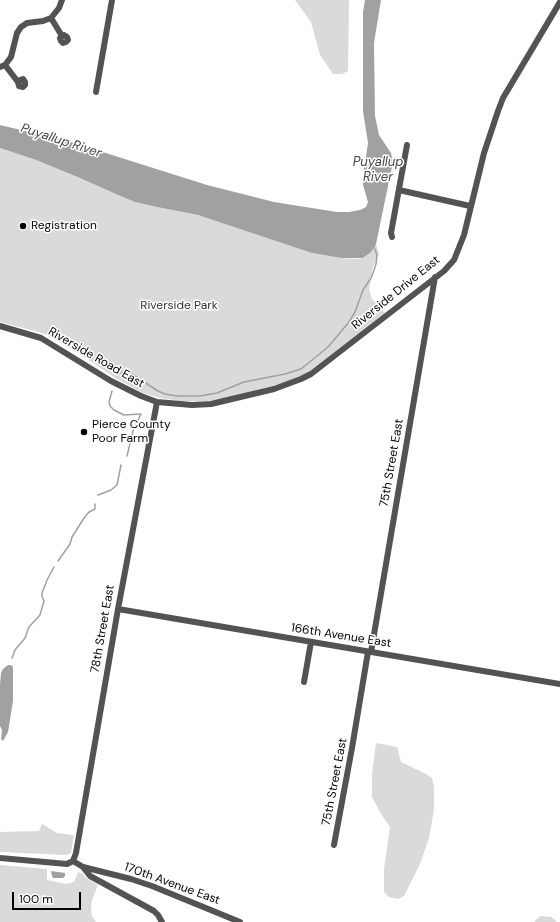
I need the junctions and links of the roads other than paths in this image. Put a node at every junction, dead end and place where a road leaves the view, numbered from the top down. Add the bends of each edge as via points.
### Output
1 (62, 0) edge
2 (112, 0) edge
3 (560, 2) edge
4 (50, 18) junction
5 (62, 36) dead end
6 (2, 66) edge
7 (18, 82) dead end
8 (96, 92) dead end
9 (407, 145) dead end
10 (399, 190) junction
11 (470, 206) junction
12 (392, 237) dead end
13 (435, 278) junction
14 (0, 326) edge
15 (157, 402) junction
16 (118, 609) junction
17 (311, 642) junction
18 (370, 652) junction
19 (304, 682) dead end
20 (560, 684) edge
21 (334, 845) dead end
22 (0, 858) edge
23 (73, 861) junction
24 (83, 868) junction
25 (221, 914) junction
26 (162, 922) edge
27 (227, 922) edge
28 (240, 922) edge

1 - 4 street
2 - 8 street
3 - 11 street, Riverside Drive East via 504,98 489,136
4 - 5 street
4 - 6 street via 27,23 21,27 16,33 12,57
6 - 7 street
9 - 10 street
10 - 11 street
10 - 12 street
11 - 13 street, Riverside Drive East via 464,235 456,256
13 - 15 street, Riverside Drive East via 322,366 301,379 274,389 211,404
13 - 18 street, 75th Street East
14 - 15 street, Riverside Road East via 41,338 111,381
15 - 16 street, 78th Street East
16 - 17 street, 166th Avenue East
16 - 23 street, 78th Street East
17 - 18 street, 166th Avenue East
17 - 19 street
18 - 20 street, 166th Avenue East
18 - 21 street, 75th Street East
22 - 23 street via 68,864
23 - 24 street, 170th Avenue East
24 - 25 street, 170th Avenue East via 141,882
24 - 26 street via 90,876 154,911
25 - 27 street
25 - 28 street, 170th Avenue East

